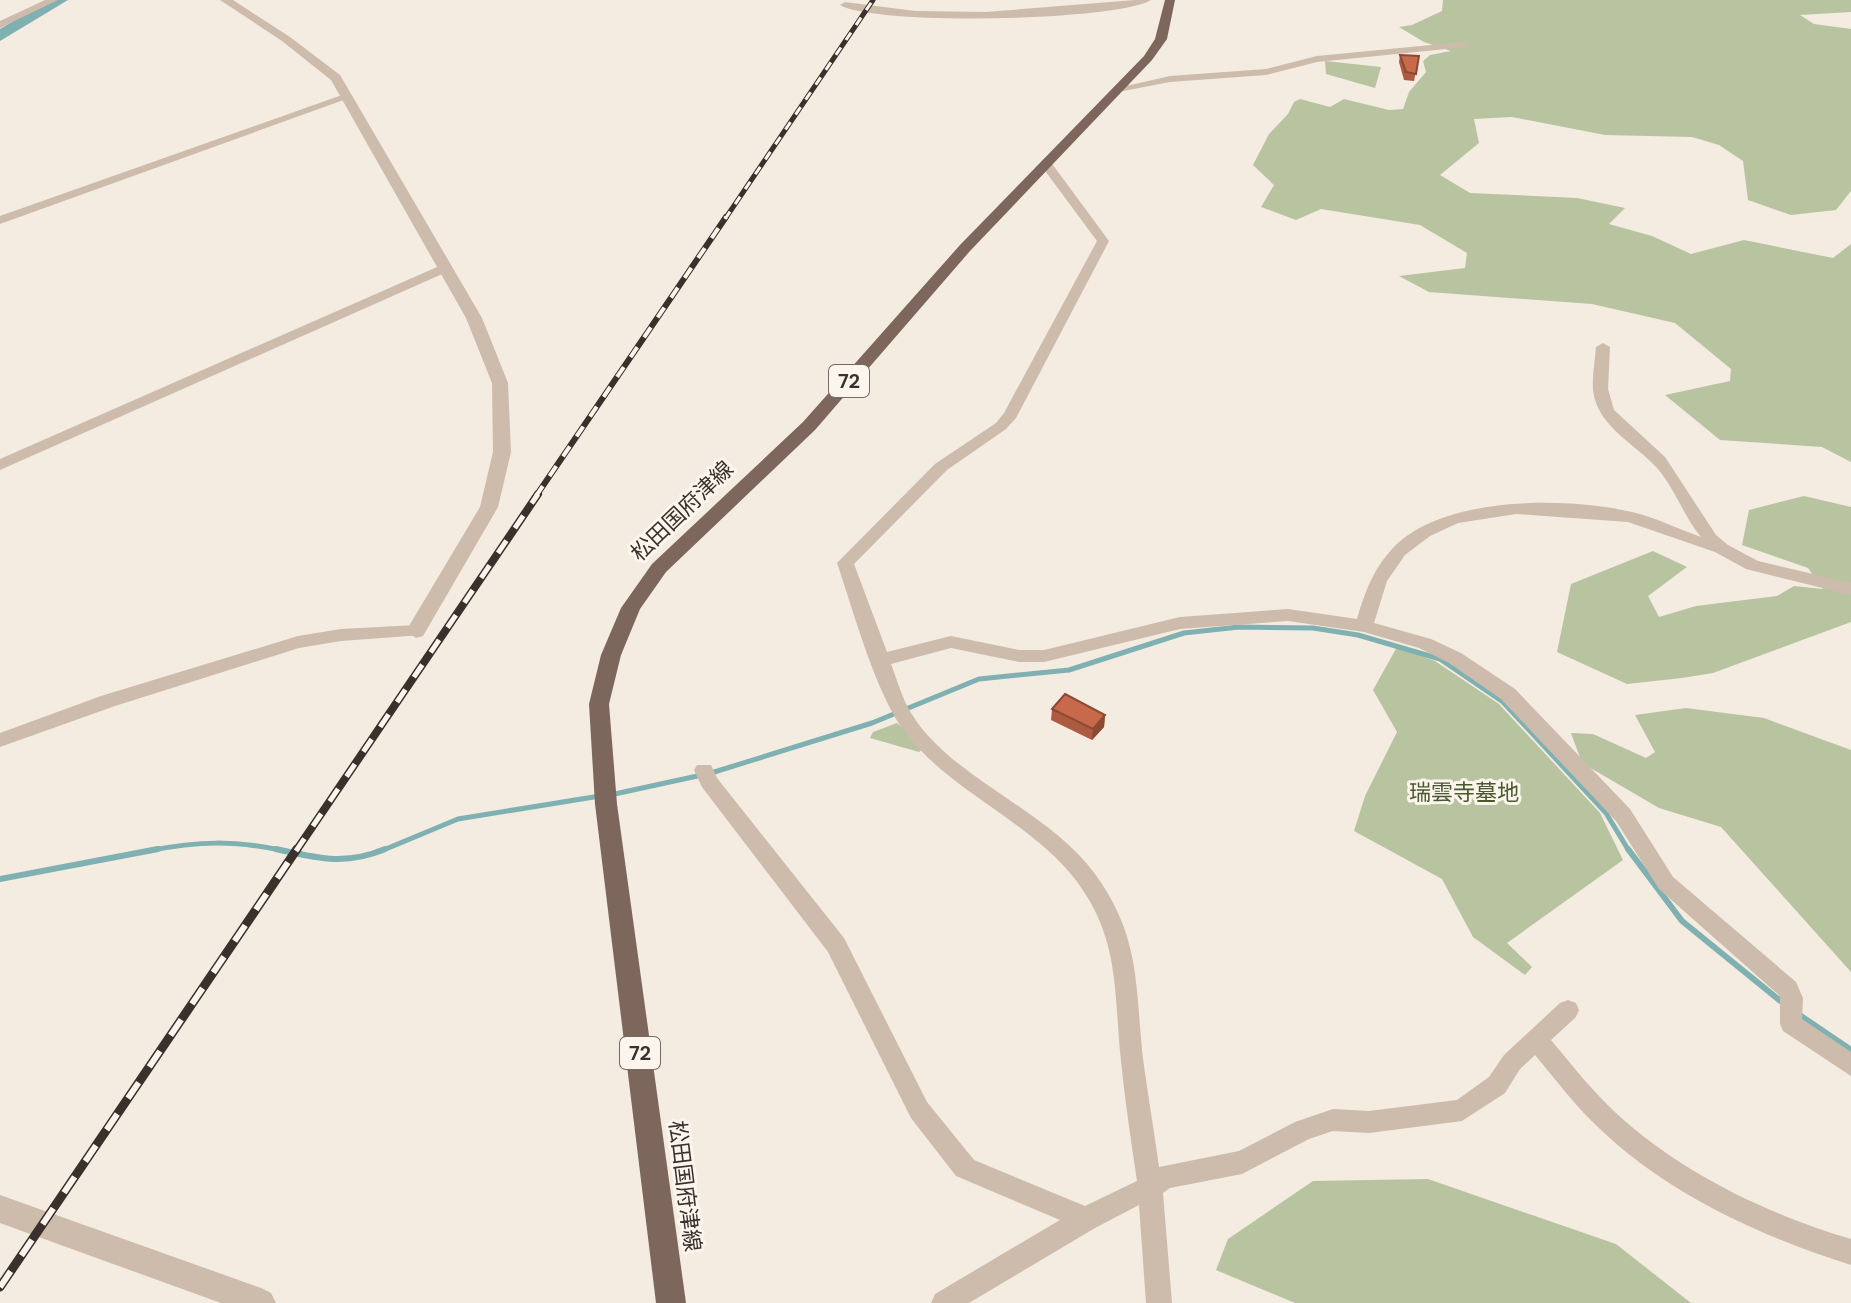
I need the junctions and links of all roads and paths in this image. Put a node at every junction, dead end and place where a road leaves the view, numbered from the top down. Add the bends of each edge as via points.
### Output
1 (53, 0) edge
2 (225, 0) edge
3 (1148, 0) edge
4 (1170, 2) edge
5 (845, 5) dead end
6 (0, 25) edge
7 (1462, 45) dead end
8 (1118, 89) junction
9 (346, 97) junction
10 (1046, 164) junction
11 (0, 220) edge
12 (444, 268) junction
13 (1603, 347) dead end
14 (0, 465) edge
15 (1719, 547) junction
16 (1851, 589) edge
17 (1364, 626) junction
18 (416, 631) joint
19 (882, 660) junction
20 (0, 740) edge
21 (706, 774) dead end
22 (1568, 1010) dead end
23 (1536, 1040) junction
24 (1851, 1065) edge
25 (1150, 1187) junction
26 (0, 1209) edge
27 (1086, 1219) junction
28 (1851, 1252) edge
29 (261, 1303) edge
30 (671, 1303) edge
31 (944, 1303) edge
32 (1159, 1303) edge

1 - 6 street
2 - 9 street via 318,62 336,78
3 - 4 street
3 - 5 street via 979,15 894,13
4 - 8 main road, 松田国府津線 / 72 via 1161,39
7 - 8 street via 1317,59 1266,72 1170,79
8 - 10 main road, 松田国府津線 / 72
9 - 11 street
9 - 12 street
10 - 19 street via 1103,241 1011,415 931,476 845,563
10 - 30 main road, 松田国府津線 / 72 via 809,426 659,568 631,608 611,655 599,704 606,797
12 - 14 street
12 - 18 street via 474,318 500,383 502,452 489,507
13 - 15 street via 1603,404 1660,460 1705,537
15 - 16 street via 1755,566
15 - 17 street via 1614,514 1485,510 1434,527 1409,544 1379,580
17 - 19 street via 1288,615 1180,623 1044,656 951,642
17 - 24 street via 1425,643 1508,694 1623,815 1666,883 1788,989 1791,1024
18 - 20 street via 298,642
19 - 25 street via 902,714 962,774 1069,856 1096,891 1127,978
21 - 27 street via 836,945 919,1110 965,1168
22 - 23 street
23 - 25 street via 1497,1085 1462,1110 1369,1122 1333,1120 1242,1162 1165,1177
23 - 28 street via 1601,1113 1642,1149 1752,1214 1807,1240
25 - 27 street
25 - 32 street
26 - 29 street
27 - 31 street

